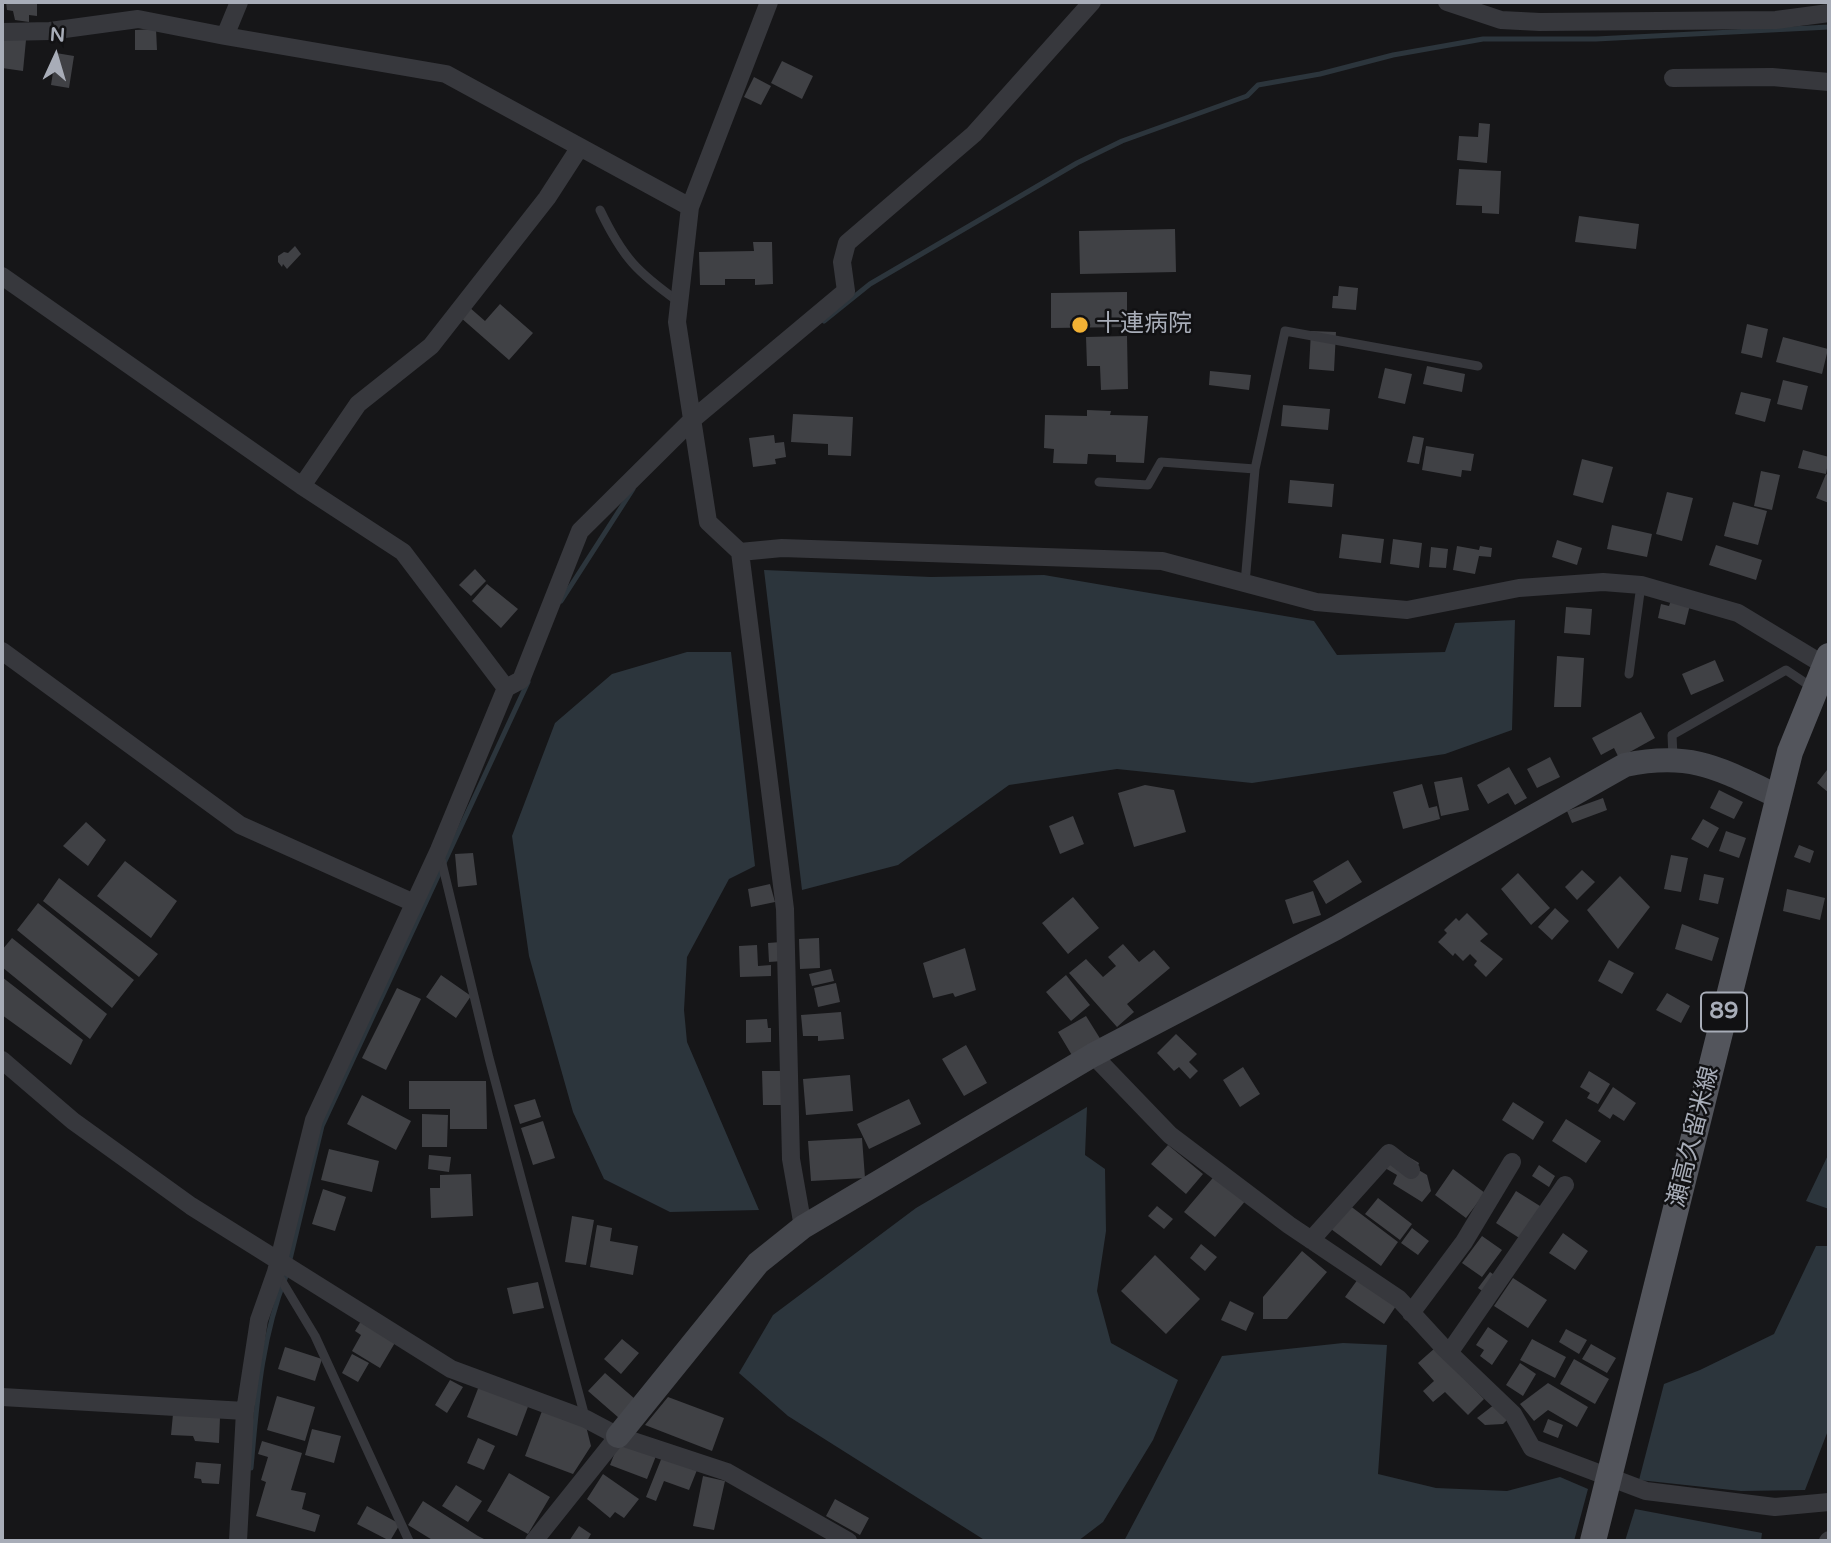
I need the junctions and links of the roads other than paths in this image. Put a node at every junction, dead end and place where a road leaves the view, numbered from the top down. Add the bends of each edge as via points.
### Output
1 (239, 2) edge
2 (769, 2) edge
3 (1091, 2) edge
4 (1447, 2) edge
5 (1829, 13) edge
6 (2, 32) edge
7 (225, 36) junction
8 (1673, 78) dead end
9 (1829, 82) edge
10 (580, 147) junction
11 (690, 208) junction
12 (600, 210) dead end
13 (2, 276) edge
14 (680, 302) junction
15 (1478, 366) dead end
16 (694, 419) junction
17 (1255, 469) junction
18 (1099, 482) dead end
19 (302, 486) junction
20 (740, 552) junction
21 (1245, 583) junction
22 (1641, 585) junction
23 (2, 651) edge
24 (1629, 674) dead end
25 (1824, 677) edge
26 (506, 688) junction
27 (1674, 759) junction
28 (1779, 797) junction
29 (439, 850) junction
30 (414, 903) junction
31 (1093, 1055) junction
32 (2, 1060) edge
33 (1512, 1161) dead end
34 (1411, 1170) dead end
35 (1565, 1185) dead end
36 (803, 1227) junction
37 (1311, 1240) junction
38 (276, 1267) junction
39 (1411, 1313) junction
40 (1449, 1353) junction
41 (2, 1397) edge
42 (245, 1412) junction
43 (586, 1419) junction
44 (618, 1436) junction
45 (1610, 1476) junction
46 (1829, 1502) edge
47 (239, 1541) edge
48 (408, 1541) edge
49 (534, 1541) edge
50 (848, 1541) edge
51 (1593, 1541) edge

1 - 7 street
2 - 11 street
3 - 16 street via 974,134 847,243 842,262 846,291
4 - 5 street via 1501,20 1540,22 1776,20
6 - 7 street via 50,31 138,19
7 - 10 street via 446,74
8 - 9 street via 1772,77
10 - 11 street
10 - 19 street via 547,198 432,346 358,404
11 - 14 street
12 - 14 lane via 614,241 634,267
13 - 19 street
14 - 16 street via 677,322
15 - 17 lane via 1285,331
16 - 20 street via 708,522
16 - 26 street via 579,531 522,680
17 - 18 lane via 1161,462 1148,485
17 - 21 lane
19 - 26 street via 403,552
20 - 21 street via 782,548 1162,561
20 - 36 street via 785,909 791,1159
21 - 22 street via 1316,602 1407,610 1519,588 1603,582
22 - 24 lane
22 - 25 street via 1738,613
23 - 30 street via 240,825
25 - 27 lane via 1786,670 1672,735
25 - 28 main road, 瀬高久留米線 / 89 via 1790,752
26 - 29 street
27 - 28 street via 1702,762
27 - 31 street via 1625,765 1336,928
28 - 45 main road, 瀬高久留米線 / 89
29 - 30 street
29 - 43 lane via 489,1058
30 - 38 street via 314,1119
31 - 36 street
31 - 37 street via 1170,1135
32 - 38 street via 73,1121
33 - 39 street via 1464,1242
34 - 37 street via 1389,1153
35 - 40 street
36 - 44 street via 758,1263
37 - 39 street via 1399,1299
38 - 42 street via 259,1321
38 - 43 street via 451,1369
38 - 48 lane via 315,1336
39 - 40 street
40 - 45 street via 1513,1413 1532,1448
41 - 42 street
42 - 47 street
43 - 44 street
44 - 49 street
44 - 50 street via 727,1472
45 - 46 street via 1646,1491 1775,1507
45 - 51 main road, 瀬高久留米線 / 89

